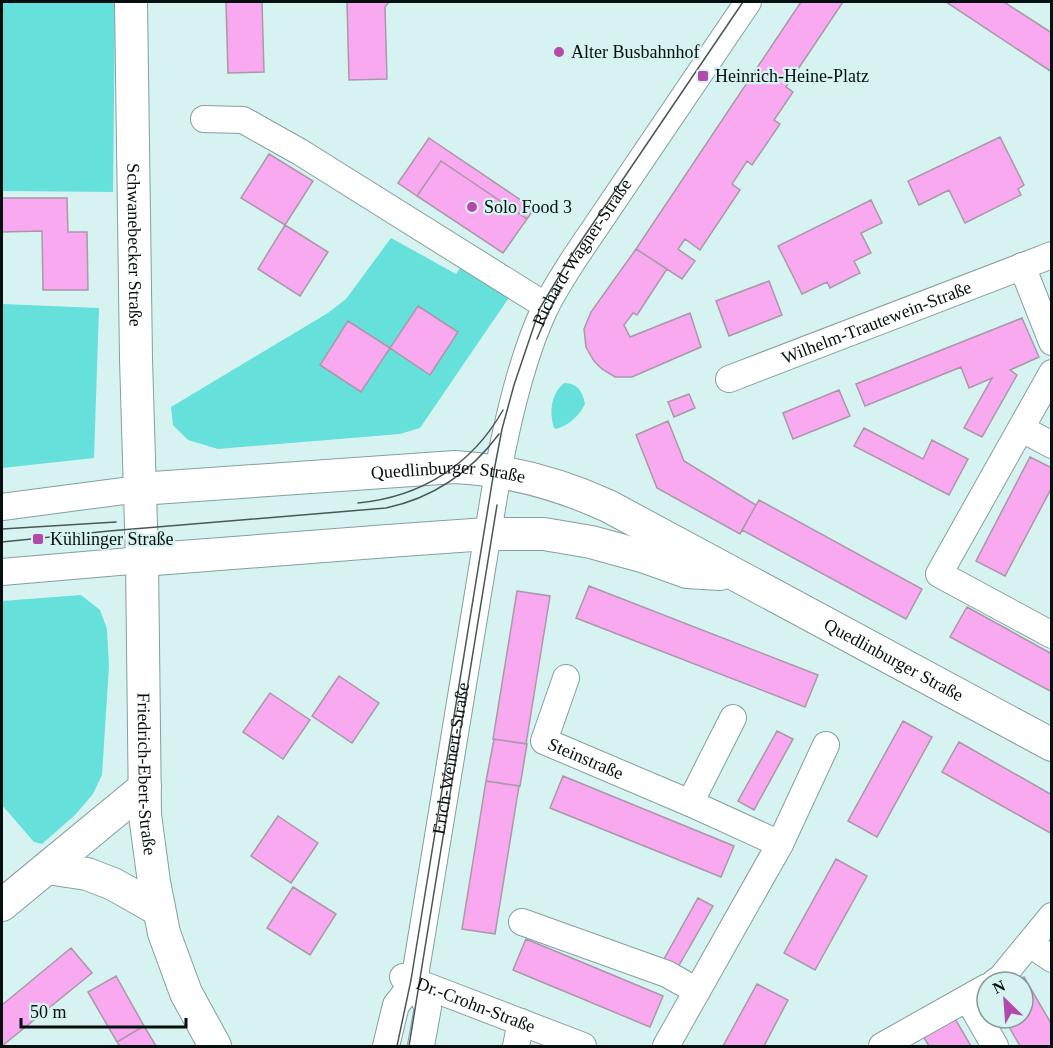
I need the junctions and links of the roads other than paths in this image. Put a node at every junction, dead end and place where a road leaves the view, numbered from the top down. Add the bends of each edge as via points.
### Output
1 (131, 2) edge
2 (748, 2) edge
3 (204, 119) dead end
4 (1052, 255) edge
5 (1022, 266) junction
6 (546, 306) junction
7 (1052, 342) edge
8 (1052, 373) edge
9 (729, 379) dead end
10 (1022, 429) junction
11 (1052, 445) edge
12 (498, 471) junction
13 (139, 489) junction
14 (2, 507) edge
15 (487, 534) junction
16 (142, 560) junction
17 (2, 572) edge
18 (735, 574) junction
19 (1052, 635) edge
20 (566, 678) dead end
21 (733, 718) dead end
22 (826, 745) dead end
23 (1052, 745) edge
24 (145, 787) junction
25 (690, 803) junction
26 (780, 844) junction
27 (47, 867) junction
28 (2, 905) edge
29 (159, 910) junction
30 (1052, 916) edge
31 (522, 922) dead end
32 (1030, 944) junction
33 (1052, 959) edge
34 (1008, 970) edge
35 (409, 980) junction
36 (697, 991) junction
37 (975, 994) edge
38 (521, 1022) junction
39 (989, 1030) edge
40 (897, 1043) edge
41 (215, 1047) edge
42 (386, 1047) edge
43 (422, 1047) edge
44 (516, 1047) edge
45 (583, 1047) edge
46 (666, 1047) edge
47 (995, 1047) edge

1 - 13 main road, Schwanebecker Straße
2 - 6 street, Richard-Wagner-Straße via 586,240
3 - 6 street via 243,120
4 - 5 street, Wilhelm-Trautewein-Straße
5 - 7 street
5 - 9 street, Wilhelm-Trautewein-Straße
6 - 12 street, Richard-Wagner-Straße via 514,400
8 - 10 street
10 - 11 street
10 - 19 street via 939,574
12 - 13 main road, Quedlinburger Straße via 426,468
12 - 15 street, Richard-Wagner-Straße
12 - 18 main road, Quedlinburger Straße via 545,481 585,496
13 - 14 street
13 - 16 main road, Friedrich-Ebert-Straße
15 - 16 main road, Quedlinburger Straße
15 - 18 main road, Quedlinburger Straße via 544,534 591,542 687,572
15 - 35 street, Erich-Weinert-Straße
16 - 17 street
16 - 24 main road, Friedrich-Ebert-Straße
18 - 23 main road, Quedlinburger Straße
20 - 25 street, Steinstraße via 544,741
21 - 25 street
22 - 26 street
24 - 27 main road
24 - 29 main road, Friedrich-Ebert-Straße via 149,850
25 - 26 street, Steinstraße
26 - 36 street
27 - 28 main road
27 - 29 main road via 87,874
29 - 41 main road, Friedrich-Ebert-Straße via 173,962
30 - 32 street
31 - 36 street via 667,974
32 - 33 street
32 - 34 street
35 - 38 street, Dr.-Crohn-Straße
35 - 42 street, Erich-Weinert-Straße via 396,1005
35 - 43 street via 428,1007
36 - 46 street
37 - 40 street
38 - 44 street
38 - 45 street, Dr.-Crohn-Straße
39 - 47 street

